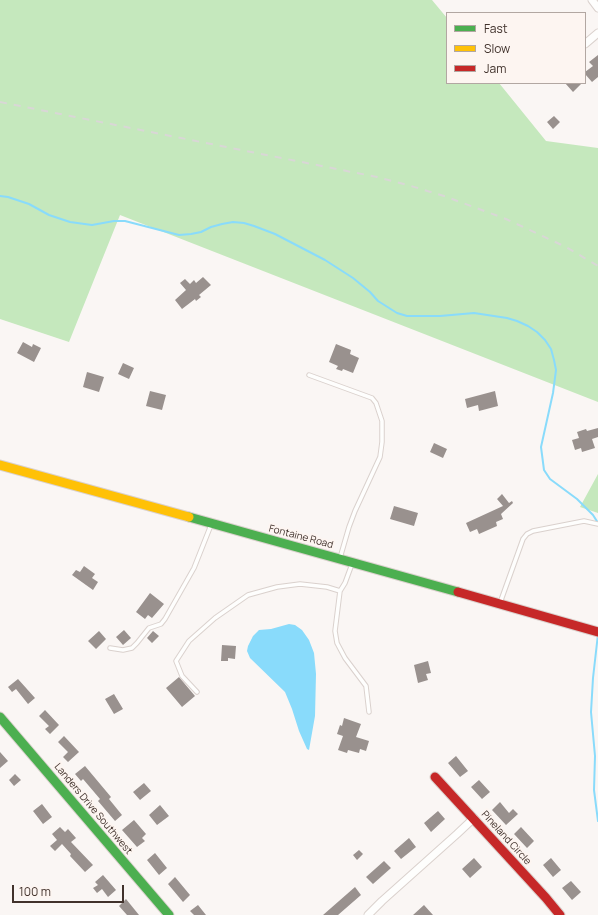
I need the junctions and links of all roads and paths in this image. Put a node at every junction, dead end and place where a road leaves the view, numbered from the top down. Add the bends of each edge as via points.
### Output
1 (592, 0) edge
2 (598, 8) edge
3 (598, 33) edge
4 (586, 43) edge
5 (308, 375) dead end
6 (0, 465) edge
7 (212, 524) junction
8 (598, 524) edge
9 (340, 559) junction
10 (353, 563) junction
11 (340, 591) junction
12 (499, 604) junction
13 (597, 632) edge
14 (110, 648) dead end
15 (198, 692) dead end
16 (369, 712) dead end
17 (0, 717) edge
18 (435, 777) dead end
19 (474, 818) junction
20 (168, 915) edge
21 (368, 915) edge
22 (560, 915) edge

1 - 2 street
3 - 4 street
5 - 9 lane via 372,398 382,421 380,457 349,527
6 - 7 main road, Fontaine Road
7 - 9 main road, Fontaine Road
7 - 14 lane via 194,568 161,624 149,628 132,648
8 - 12 lane via 584,521 527,534
9 - 10 main road, Fontaine Road
10 - 11 lane
10 - 12 main road, Fontaine Road
11 - 15 lane via 300,584 277,587 248,595 220,614 189,641 176,661 182,676
11 - 16 lane via 335,631 337,643 366,686
12 - 13 main road, Fontaine Road
17 - 20 main road, Landers Drive Southwest
18 - 19 main road, Pineland Circle
19 - 21 street
19 - 22 main road, Pineland Circle

